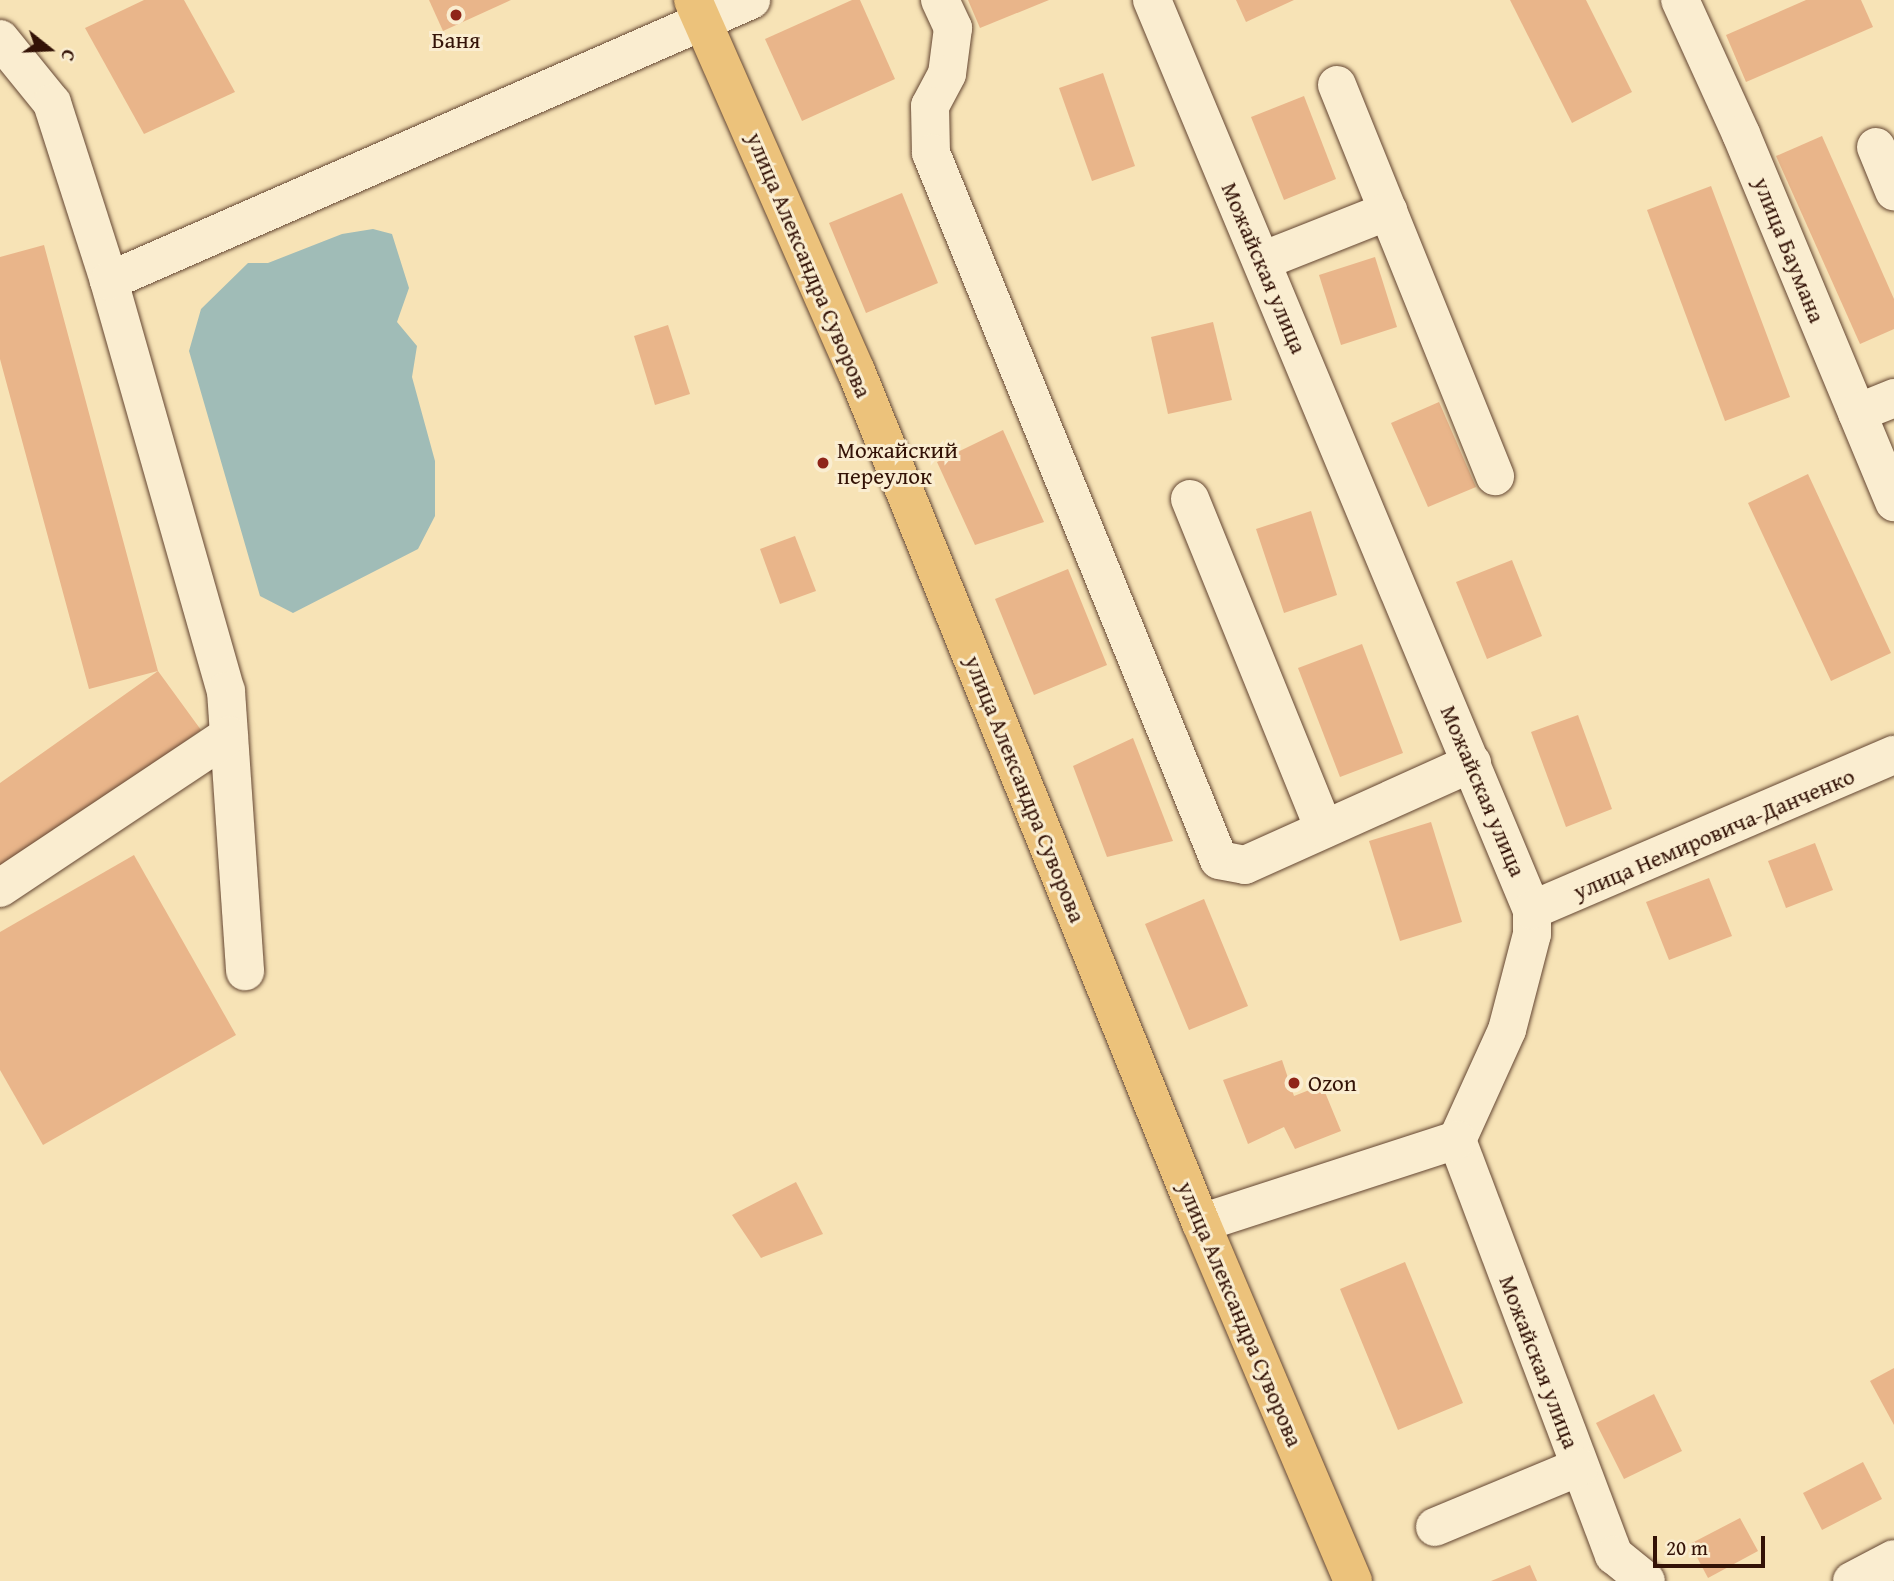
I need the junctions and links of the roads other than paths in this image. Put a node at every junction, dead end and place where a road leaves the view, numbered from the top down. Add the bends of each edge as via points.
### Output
1 (751, 0) edge
2 (940, 0) edge
3 (1152, 0) edge
4 (1679, 0) edge
5 (698, 10) edge
6 (0, 38) edge
7 (1337, 85) dead end
8 (1875, 147) dead end
9 (1894, 191) edge
10 (1388, 211) junction
11 (1262, 261) junction
12 (109, 281) junction
13 (1894, 398) edge
14 (1857, 413) junction
15 (1495, 476) dead end
16 (1190, 499) dead end
17 (1894, 502) edge
18 (229, 735) junction
19 (1894, 755) edge
20 (1472, 763) junction
21 (1324, 829) junction
22 (0, 888) edge
23 (1532, 911) junction
24 (245, 971) dead end
25 (1457, 1140) junction
26 (1201, 1223) junction
27 (1579, 1467) junction
28 (1436, 1527) dead end
29 (1894, 1559) edge
30 (1353, 1581) edge
31 (1646, 1581) edge
32 (1852, 1581) edge

1 - 5 street
2 - 21 street via 953,27 947,74 930,106 931,153 1205,834 1219,860 1245,864
3 - 11 street, Можайская улица
4 - 14 street, улица Баумана via 1741,134
5 - 12 street
5 - 26 main road, улица Александра Суворова via 861,383
6 - 12 street via 52,103
7 - 10 street
8 - 9 street
10 - 11 street
10 - 15 street
11 - 20 street, Можайская улица
12 - 18 street via 226,691
13 - 14 street
14 - 17 street, улица Баумана
16 - 21 street
18 - 22 street
18 - 24 street
19 - 23 street, улица Немировича-Данченко
20 - 21 street
20 - 23 street, Можайская улица
23 - 25 street, Можайская улица via 1532,934 1507,1030
25 - 26 street
25 - 27 street, Можайская улица
26 - 30 main road, улица Александра Суворова
27 - 28 street
27 - 31 street, Можайская улица via 1614,1555
29 - 32 street

